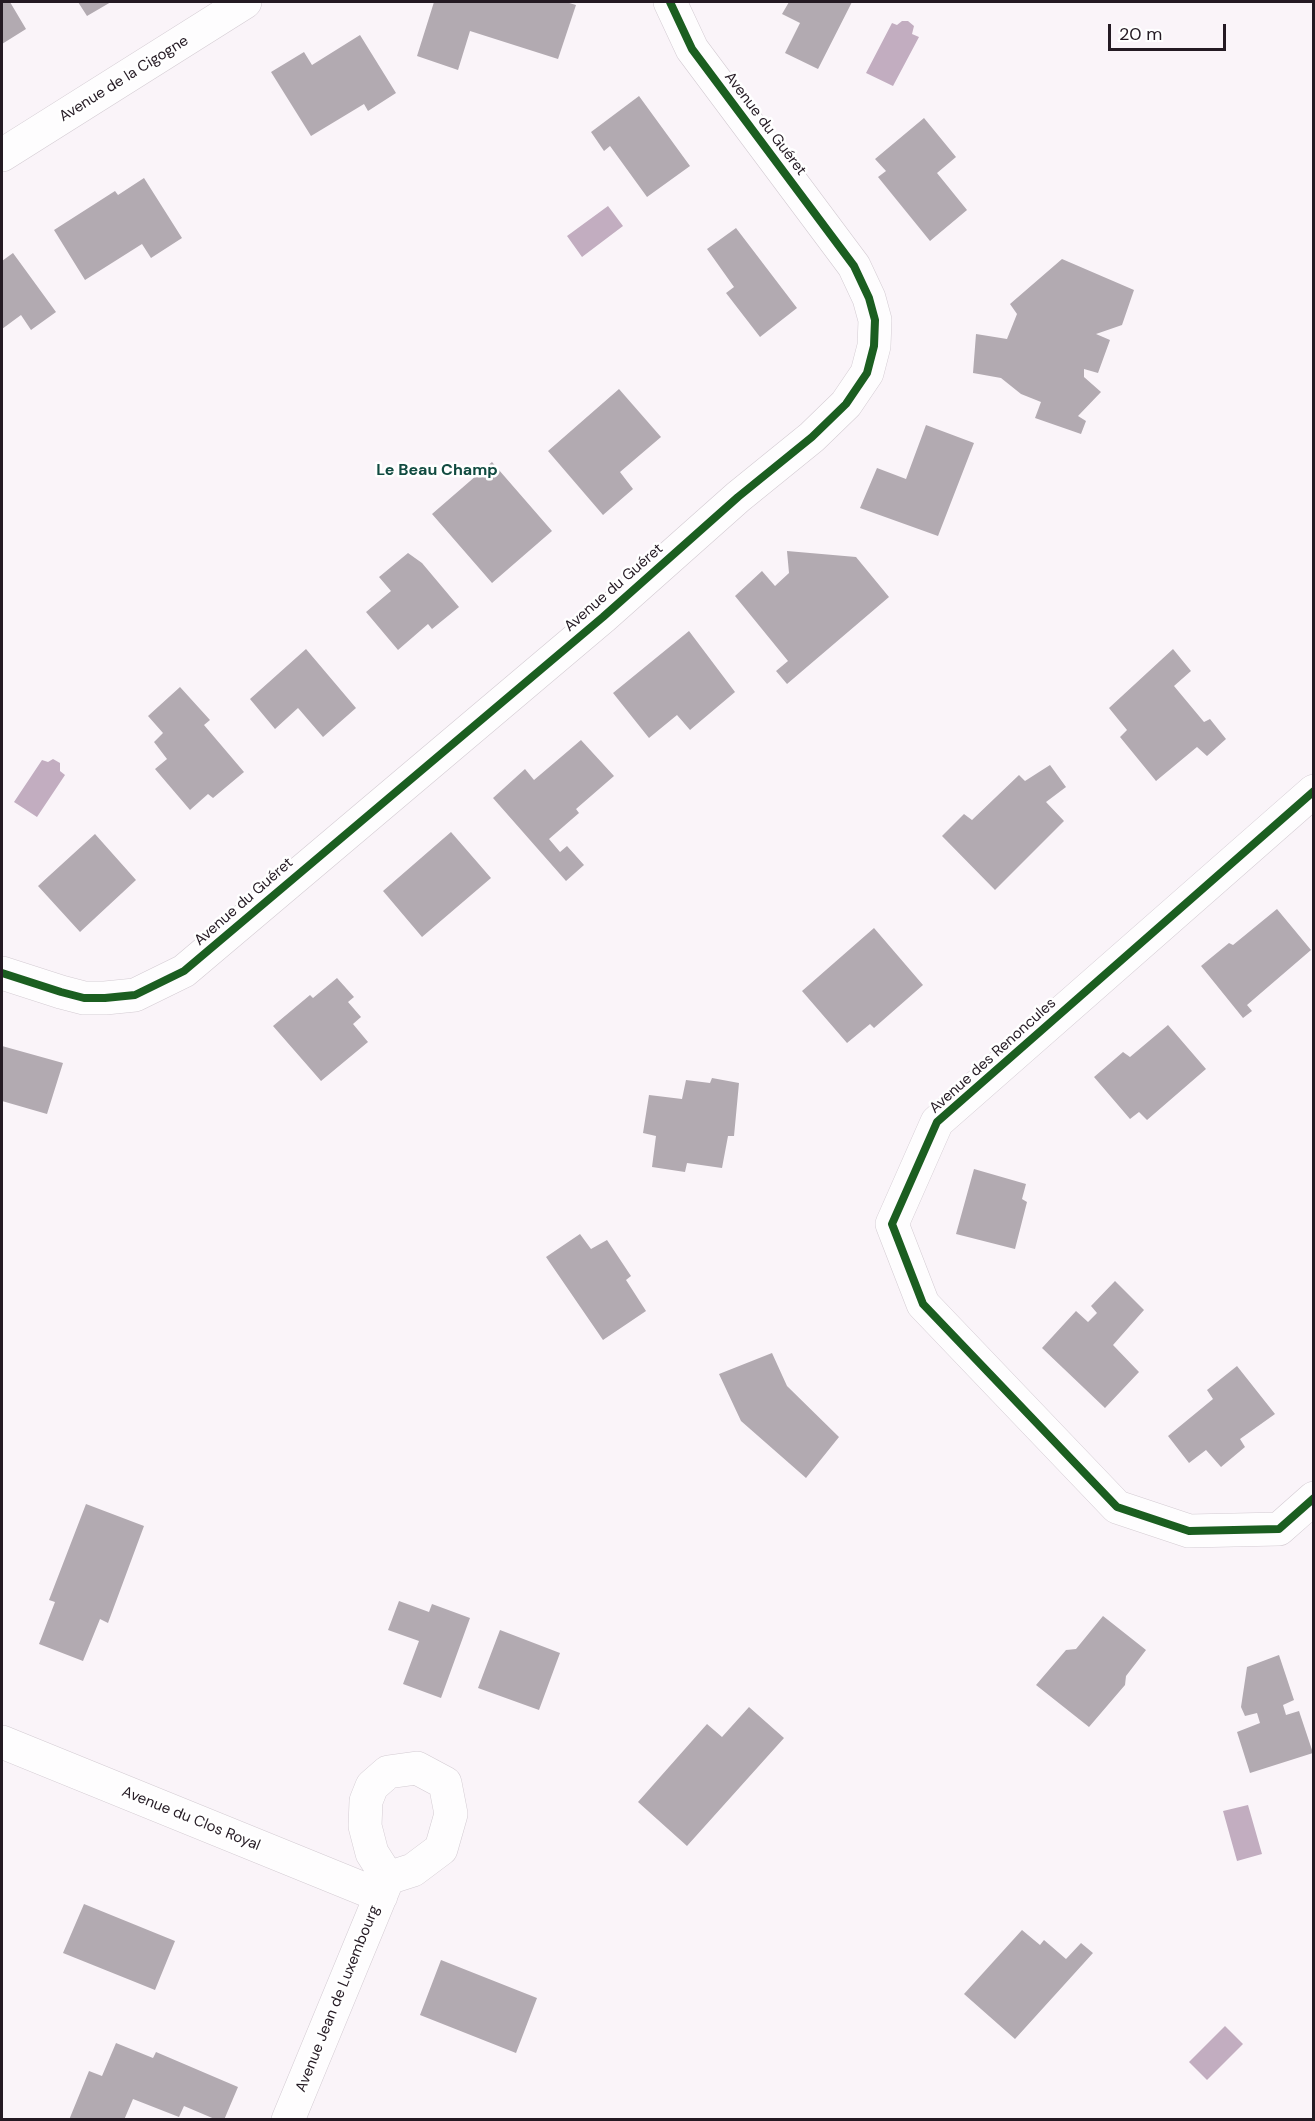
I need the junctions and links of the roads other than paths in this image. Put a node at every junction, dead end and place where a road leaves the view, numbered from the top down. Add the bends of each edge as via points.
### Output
1 (246, 2) edge
2 (670, 2) edge
3 (2, 155) edge
4 (1314, 791) edge
5 (2, 973) edge
6 (1314, 1498) edge
7 (2, 1742) edge
8 (384, 1887) joint
9 (288, 2120) edge

1 - 3 street, Avenue de la Cigogne
2 - 5 street, Avenue du Guéret via 692,49 854,266 869,298 875,320 874,346 867,373 846,404 603,617 184,971 135,995 105,998 84,998
4 - 6 street, Avenue des Renoncules via 937,1122 892,1224 923,1304 1117,1508 1189,1531 1278,1529
7 - 8 street, Avenue du Clos Royal
8 - 9 street, Avenue Jean de Luxembourg

